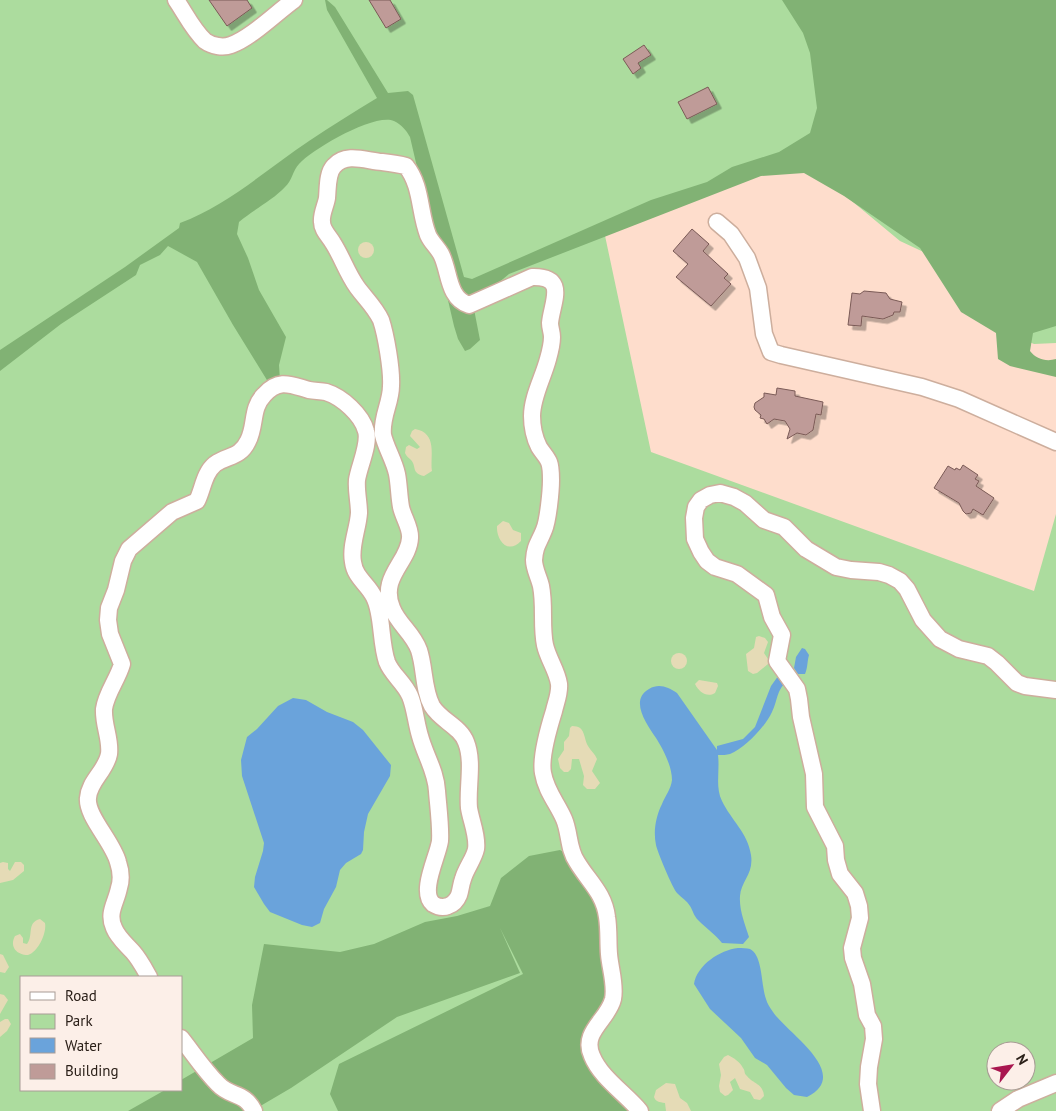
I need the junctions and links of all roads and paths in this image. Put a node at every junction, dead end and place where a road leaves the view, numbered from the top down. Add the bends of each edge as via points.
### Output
1 (176, 0) edge
2 (294, 0) edge
3 (717, 222) dead end
4 (1056, 442) edge
5 (1056, 690) edge
6 (148, 976) edge
7 (182, 1039) edge
8 (1056, 1083) edge
9 (254, 1111) edge
10 (640, 1111) edge
11 (872, 1111) edge
12 (1000, 1111) edge

1 - 2 street via 196,32 207,42 219,46 230,46
3 - 4 street via 747,258 758,288 764,334 771,352 922,387 959,399
5 - 11 street via 1017,683 988,656 959,649 940,639 923,620 907,589 889,575 836,567 806,549 784,527 764,520 734,497 720,493 710,495 696,507 695,539 707,560 715,567 737,574 766,595 772,617 782,635 777,660 797,689 814,774 815,807 835,846 840,874 855,893 859,906 860,918 852,958 873,1026 868,1084
6 - 10 street via 114,928 112,907 119,890 120,868 109,841 89,811 87,800 108,755 104,707 122,664 110,634 109,608 129,549 172,512 197,501 207,474 216,464 245,448 251,436 255,408 264,394 277,385 288,383 328,392 357,416 366,430 367,442 356,486 358,516 353,563 356,573 377,602 387,662 410,696 420,738 436,776 440,833 429,883 431,902 445,908 454,904 468,865 476,853 469,805 466,743 434,709 418,646 392,609 390,598 395,569 411,536 402,508 397,471 382,428 391,386 384,333 370,302 352,280 322,227 321,218 330,172 343,160 353,158 406,166 413,174 418,189 428,236 442,256 452,289 462,303 469,305 532,277 548,280 557,293 550,323 549,356 532,413 534,434 550,463 551,482 547,518 537,542 534,564 541,586 546,648 559,684 542,761 543,774 564,819 571,850 604,900 608,918 613,1000 592,1034 591,1055
7 - 9 street via 218,1084 226,1091 245,1098
8 - 12 street

